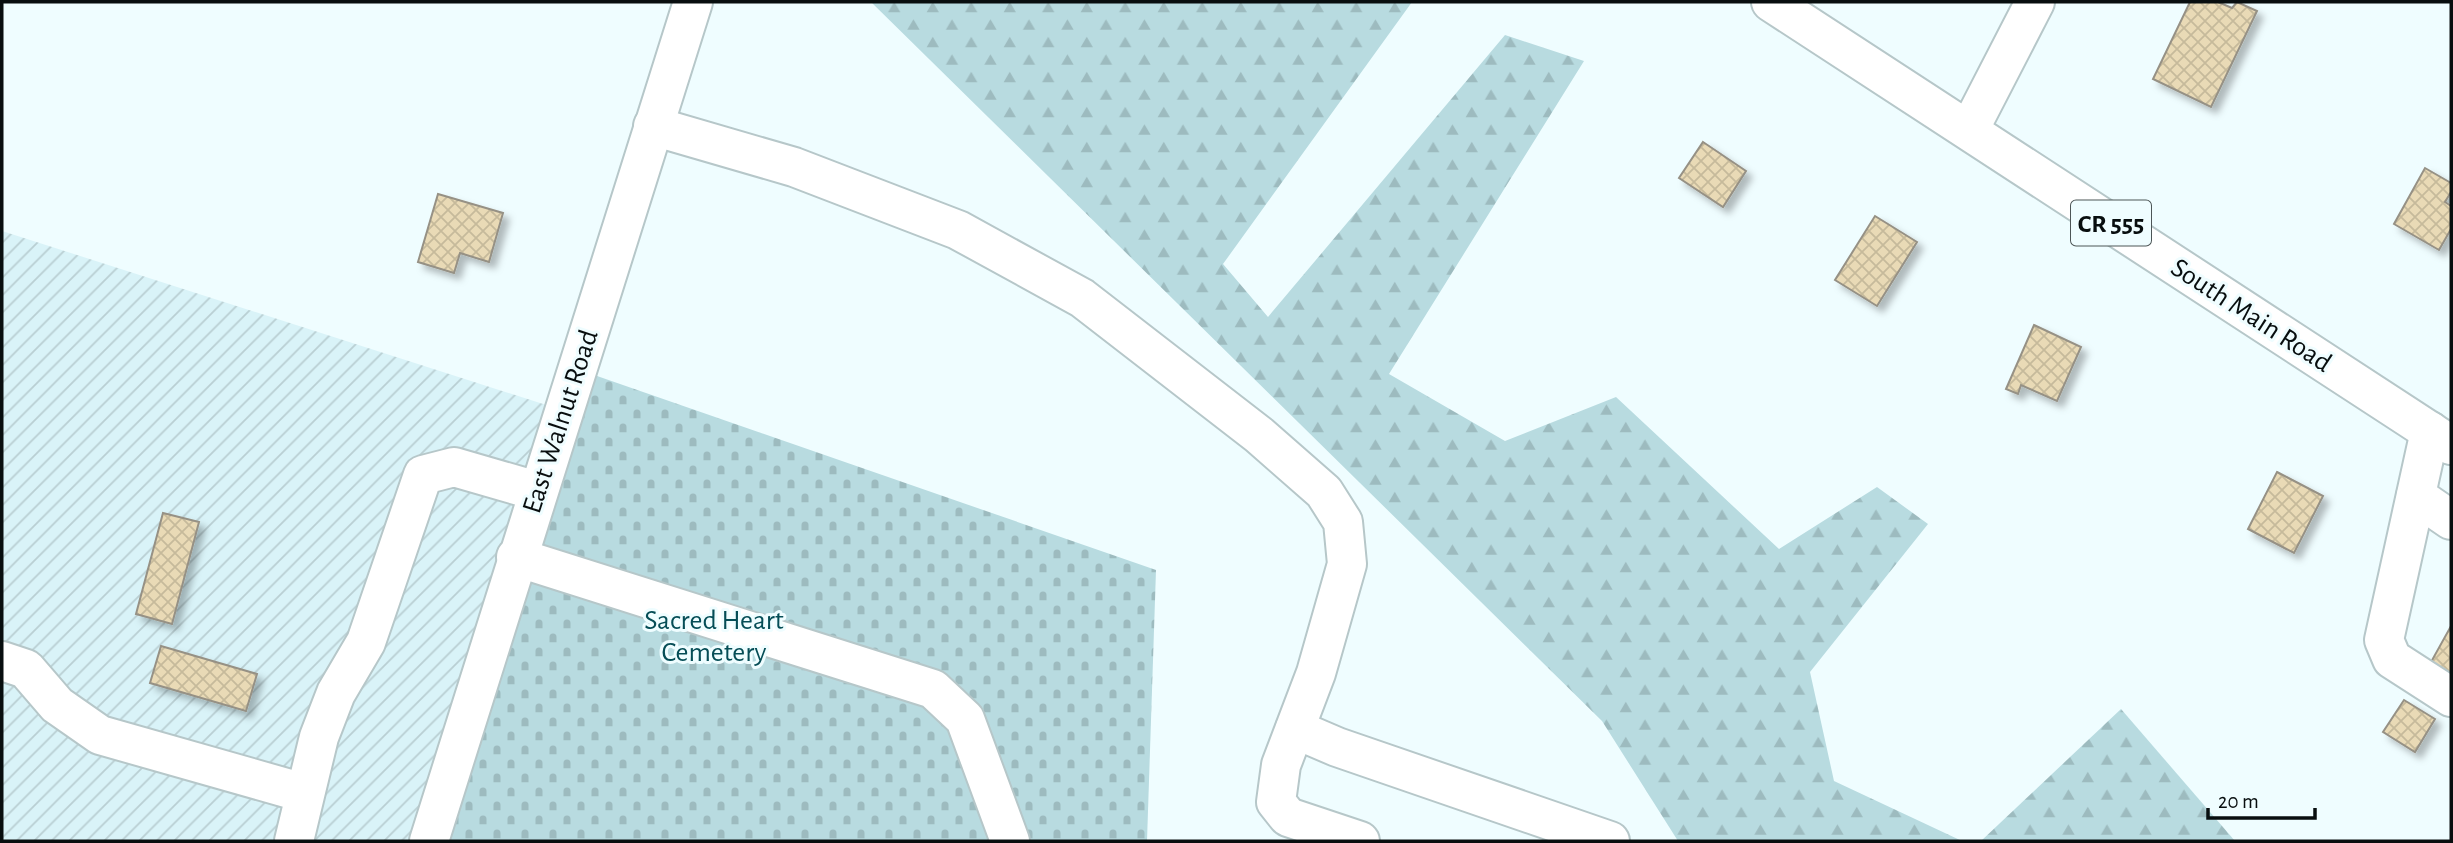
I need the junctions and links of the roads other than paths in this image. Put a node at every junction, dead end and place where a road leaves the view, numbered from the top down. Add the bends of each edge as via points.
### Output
1 (693, 2) edge
2 (1771, 2) edge
3 (2035, 2) edge
4 (653, 126) junction
5 (1969, 130) junction
6 (2441, 438) edge
7 (537, 491) junction
8 (2416, 496) junction
9 (2451, 520) edge
10 (516, 557) junction
11 (2, 662) edge
12 (2451, 697) edge
13 (1294, 729) junction
14 (304, 793) junction
15 (293, 841) edge
16 (429, 841) edge
17 (1010, 841) edge
18 (1360, 841) edge
19 (1610, 841) edge

1 - 4 street, East Walnut Road
2 - 5 street, South Main Road / CR 555
3 - 5 street
4 - 7 street, East Walnut Road
4 - 13 street via 794,167 958,230 1082,298 1259,435 1324,492 1343,522 1347,564 1316,673
5 - 6 street, South Main Road / CR 555
6 - 8 street
7 - 10 street, East Walnut Road
7 - 14 street via 454,467 423,475 366,642 336,693 319,737
8 - 9 street
8 - 12 street via 2384,640 2392,659
10 - 16 street, East Walnut Road
10 - 17 street via 933,689 965,719
11 - 14 street via 26,669 57,705 100,735
13 - 18 street via 1281,765 1276,802 1288,817
13 - 19 street
14 - 15 street

